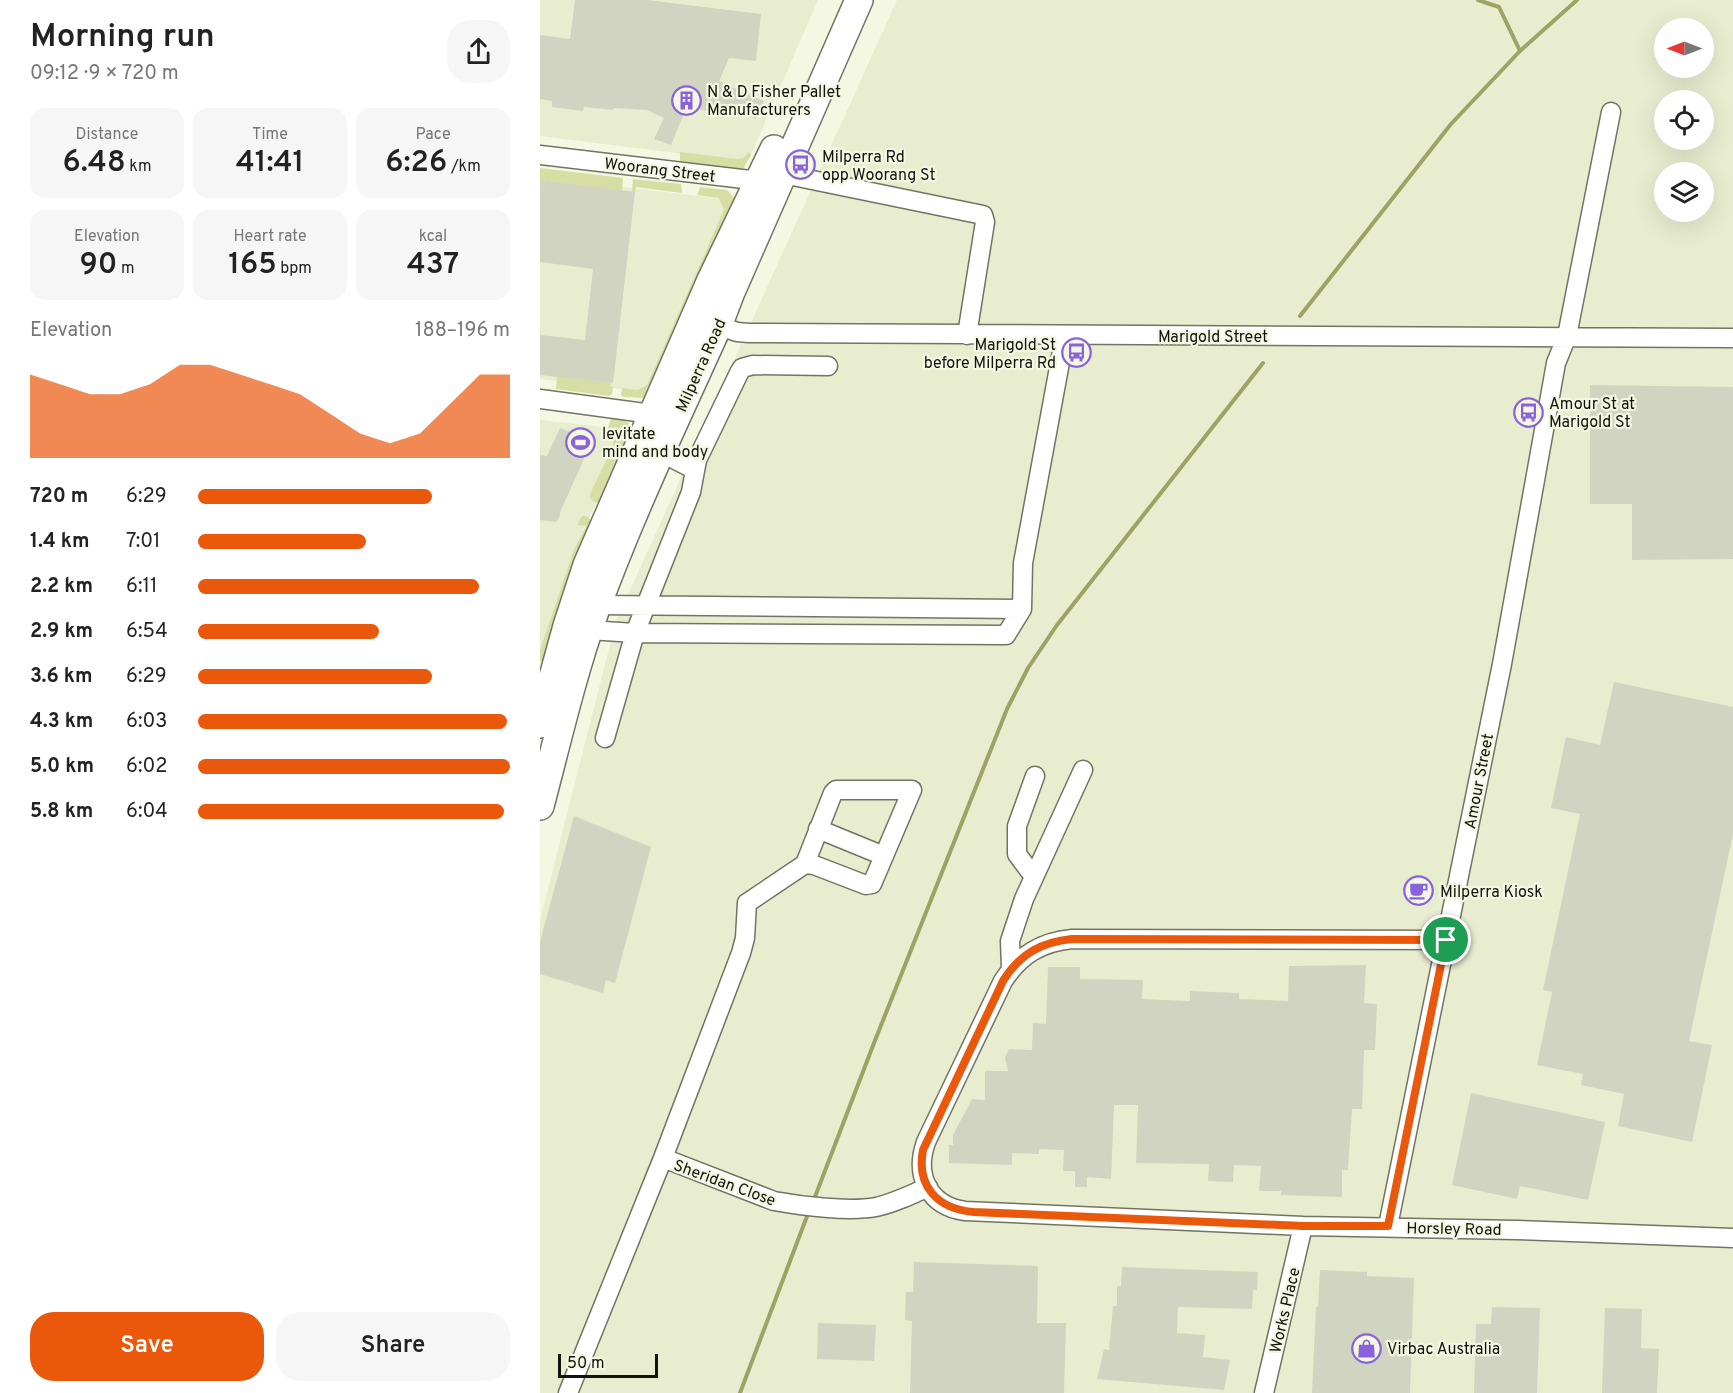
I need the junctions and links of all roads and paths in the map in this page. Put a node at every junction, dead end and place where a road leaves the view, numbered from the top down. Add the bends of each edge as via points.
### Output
1 (842, 0) edge
2 (859, 0) edge
3 (1611, 112) dead end
4 (540, 155) edge
5 (774, 180) junction
6 (707, 322) junction
7 (810, 333) junction
8 (967, 334) junction
9 (1065, 335) junction
10 (1567, 336) junction
11 (1733, 338) edge
12 (810, 366) junction
13 (828, 366) dead end
14 (540, 399) edge
15 (652, 414) junction
16 (662, 453) junction
17 (695, 470) junction
18 (646, 607) junction
19 (1022, 609) junction
20 (593, 617) junction
21 (634, 633) junction
22 (540, 724) edge
23 (605, 738) dead end
24 (1083, 770) dead end
25 (1035, 776) dead end
26 (540, 806) edge
27 (818, 829) junction
28 (884, 856) junction
29 (805, 864) junction
30 (1034, 878) junction
31 (1446, 940) junction
32 (1011, 968) junction
33 (663, 1158) junction
34 (928, 1187) junction
35 (1303, 1226) junction
36 (1388, 1226) junction
37 (1733, 1238) edge
38 (568, 1393) edge
39 (1264, 1393) edge

1 - 5 highway, Milperra Road
2 - 5 highway, Milperra Road
3 - 10 street, Amour Street
4 - 5 street, Woorang Street
5 - 6 highway, Milperra Road via 731,292
5 - 8 street, Woorang Street via 982,215 985,222
6 - 7 street, Marigold Street via 749,333
6 - 15 highway, Milperra Road
6 - 16 highway, Milperra Road
7 - 8 street, Marigold Street
7 - 12 street
8 - 9 street, Marigold Street
9 - 10 street, Marigold Street
9 - 19 street via 1023,563
10 - 11 street, Marigold Street
10 - 31 street, Amour Street via 1556,363 1502,664
12 - 13 street
12 - 17 street via 742,368
14 - 15 street
15 - 22 highway, Milperra Road via 578,591
16 - 17 street
16 - 20 highway, Milperra Road via 621,542
17 - 18 street via 691,492
18 - 19 street
18 - 20 street
18 - 21 street
19 - 21 street via 1009,632 1001,636
20 - 21 street
20 - 26 highway, Milperra Road
21 - 23 street
24 - 30 street
25 - 30 street via 1017,826 1017,854
27 - 28 street
27 - 28 street via 836,790 912,790
27 - 29 street
28 - 29 street via 872,884 866,885
29 - 33 street, Sheridan Close via 747,903 741,953
30 - 32 street via 1010,941
31 - 32 street via 1058,940 1033,949
31 - 36 street, Amour Street
32 - 34 street via 926,1142 921,1164
33 - 34 street, Sheridan Close via 774,1202 789,1204 875,1207
33 - 38 street, Sheridan Close
34 - 35 street, Horsley Road via 942,1204 965,1211
35 - 36 street, Horsley Road
35 - 39 street, Works Place
36 - 37 street, Horsley Road

